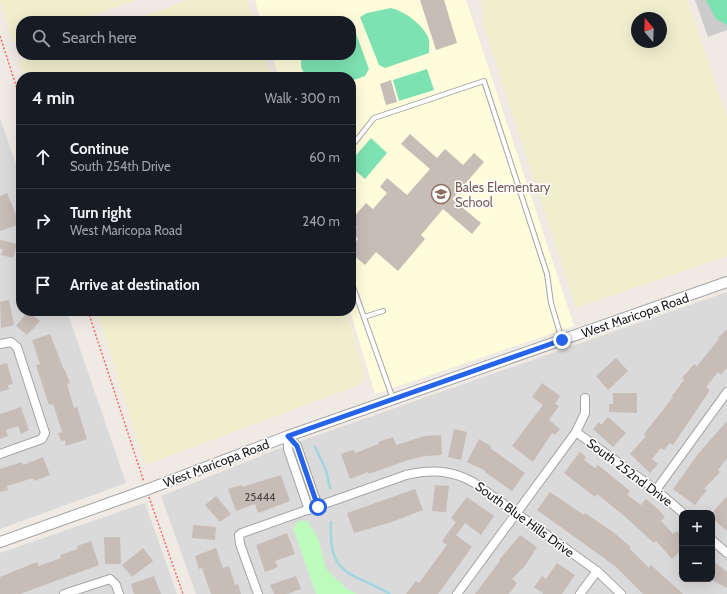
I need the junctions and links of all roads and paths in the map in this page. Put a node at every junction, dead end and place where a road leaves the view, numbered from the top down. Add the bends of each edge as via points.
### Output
1 (0, 36) edge
2 (16, 86) edge
3 (356, 141) edge
4 (727, 282) edge
5 (356, 295) edge
6 (383, 311) dead end
7 (90, 316) edge
8 (364, 317) junction
9 (562, 340) junction
10 (0, 344) edge
11 (727, 392) edge
12 (586, 398) dead end
13 (393, 400) junction
14 (576, 432) junction
15 (288, 436) junction
16 (0, 454) edge
17 (146, 490) junction
18 (656, 490) junction
19 (318, 507) junction
20 (309, 510) junction
21 (679, 510) edge
22 (516, 513) junction
23 (0, 542) edge
24 (715, 543) edge
25 (727, 553) edge
26 (597, 571) junction
27 (64, 594) edge
28 (119, 594) edge
29 (183, 594) edge
30 (258, 594) edge
31 (457, 594) edge
32 (580, 594) edge
33 (621, 594) edge

1 - 2 path
3 - 9 lane via 374,118 484,81 547,274
4 - 9 street, West Maricopa Road
5 - 8 lane
6 - 8 lane
7 - 17 path
8 - 13 lane
9 - 13 street, West Maricopa Road
10 - 16 street via 9,341 17,347 45,436
11 - 18 street
12 - 14 street via 585,413
13 - 15 street, West Maricopa Road
14 - 18 street, South 252nd Drive
14 - 22 street
15 - 17 street, West Maricopa Road
15 - 19 street via 297,446
15 - 20 street via 288,449
17 - 23 street, West Maricopa Road
17 - 29 path
18 - 21 street, South 252nd Drive
19 - 20 street, South Blue Hills Drive
19 - 22 street, South Blue Hills Drive via 417,472 432,471 455,473 473,482
20 - 30 street, South Blue Hills Drive via 239,535
22 - 26 street, South Blue Hills Drive
22 - 31 street
24 - 25 street
26 - 32 street
26 - 33 street, South Blue Hills Drive
27 - 28 street via 110,579 116,585

